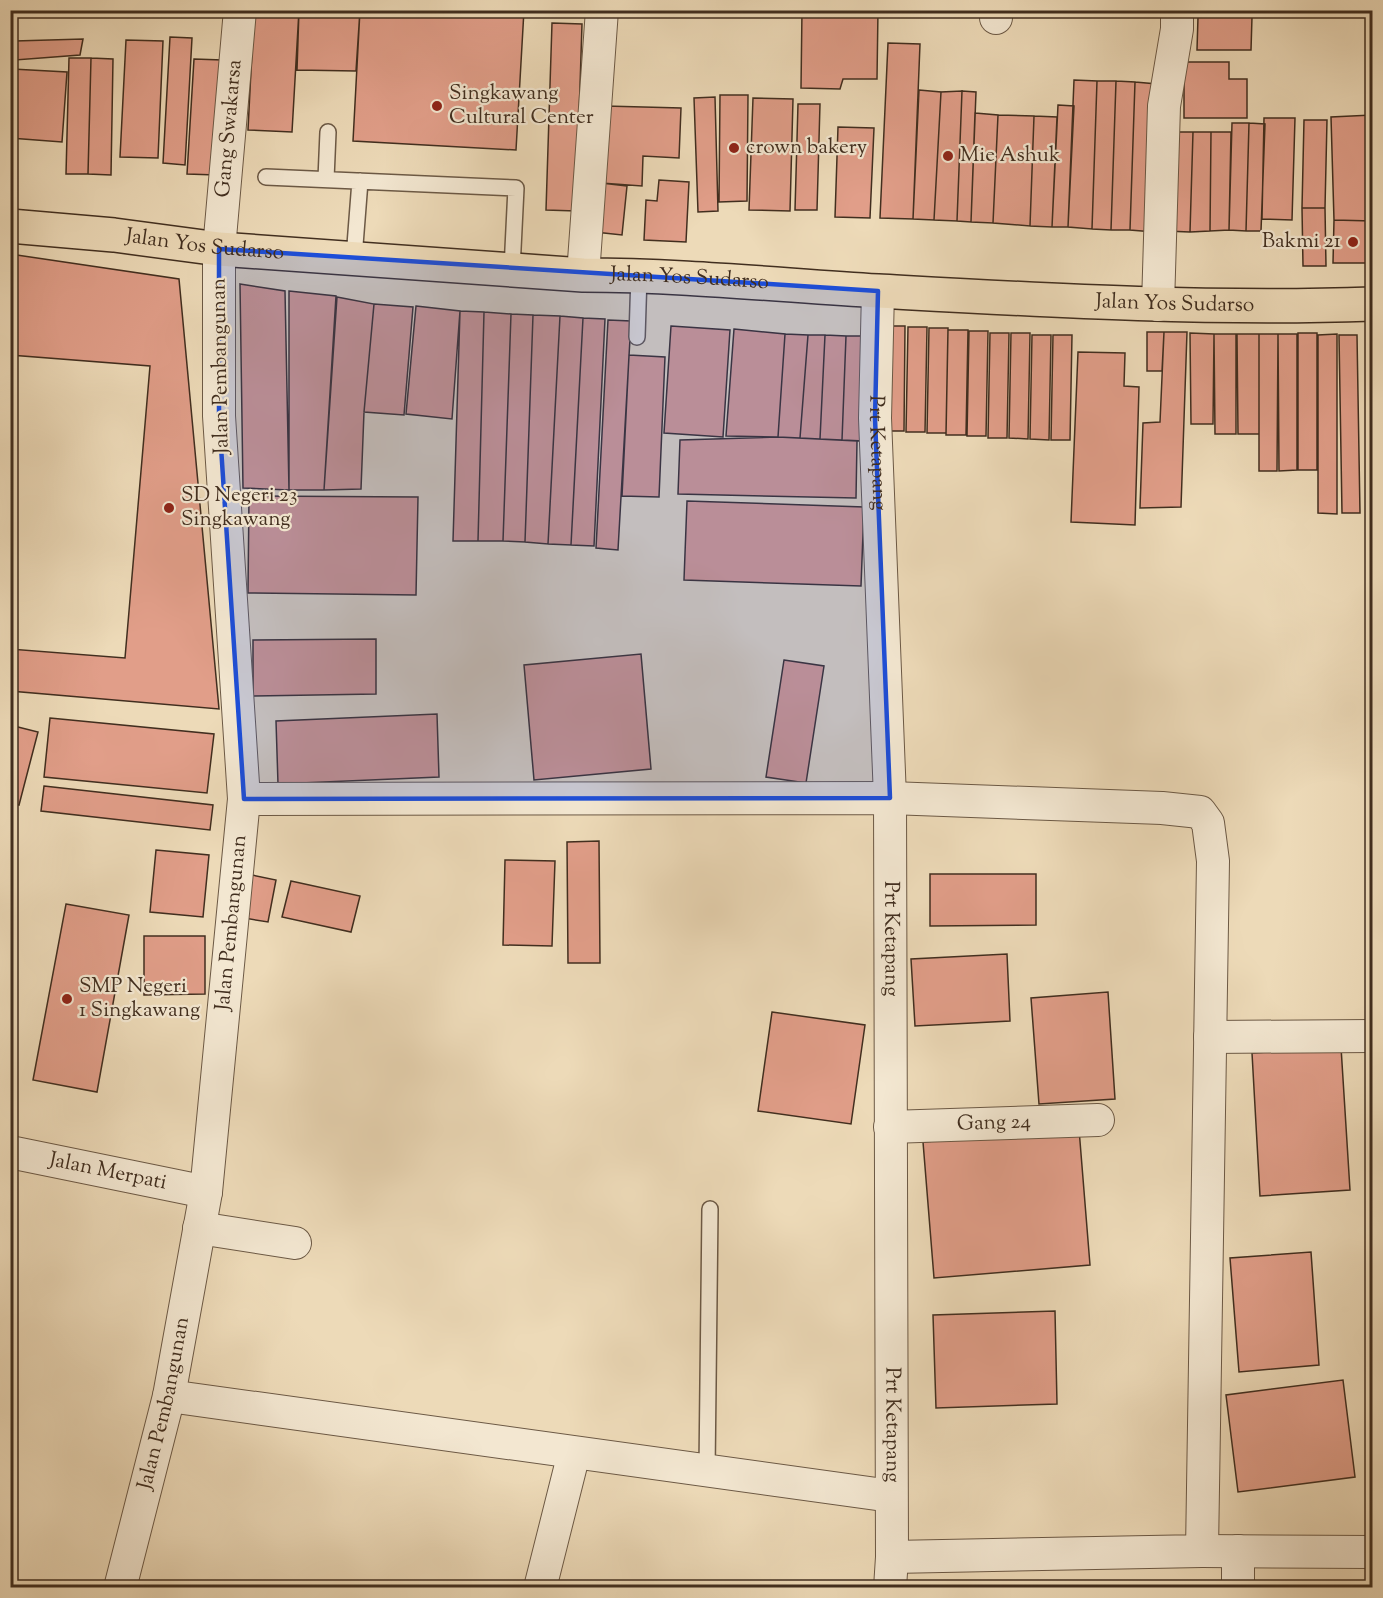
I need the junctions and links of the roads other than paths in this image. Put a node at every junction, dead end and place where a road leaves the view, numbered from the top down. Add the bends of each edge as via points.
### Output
1 (240, 10) edge
2 (602, 10) edge
3 (1177, 10) edge
4 (328, 132) dead end
5 (266, 177) dead end
6 (326, 179) junction
7 (360, 181) junction
8 (10, 226) edge
9 (219, 249) junction
10 (354, 258) junction
11 (512, 269) junction
12 (583, 274) junction
13 (639, 275) junction
14 (878, 291) junction
15 (1372, 304) edge
16 (1158, 305) junction
17 (637, 338) dead end
18 (890, 798) junction
19 (244, 799) junction
20 (1372, 1036) edge
21 (1210, 1037) junction
22 (1098, 1120) dead end
23 (890, 1127) junction
24 (10, 1152) edge
25 (206, 1192) junction
26 (710, 1209) dead end
27 (199, 1228) junction
28 (295, 1243) dead end
29 (169, 1396) junction
30 (574, 1453) junction
31 (707, 1471) junction
32 (891, 1496) junction
33 (1202, 1551) junction
34 (1238, 1551) junction
35 (1372, 1552) edge
36 (892, 1557) junction
37 (120, 1587) edge
38 (540, 1587) edge
39 (890, 1587) edge
40 (1238, 1587) edge

1 - 9 street, Gang Swakarsa
2 - 12 street
3 - 16 street via 1164,106
4 - 6 lane
5 - 6 lane
6 - 7 lane
7 - 10 lane
7 - 11 lane via 516,188
8 - 9 main road, Jalan Yos Sudarso
9 - 10 main road, Jalan Yos Sudarso
9 - 19 street, Jalan Pembangunan via 219,416
10 - 11 main road, Jalan Yos Sudarso
11 - 12 main road, Jalan Yos Sudarso
12 - 13 main road, Jalan Yos Sudarso
13 - 14 main road, Jalan Yos Sudarso
13 - 17 lane
14 - 16 main road, Jalan Yos Sudarso
14 - 18 street, Prt Ketapang via 875,418
15 - 16 main road, Jalan Yos Sudarso
18 - 19 street
18 - 21 street via 1200,812 1208,823 1213,861
18 - 23 street, Prt Ketapang
19 - 25 street, Jalan Pembangunan
20 - 21 street
21 - 33 street
22 - 23 street, Gang 24
23 - 32 street, Prt Ketapang
24 - 25 street, Jalan Merpati
25 - 27 street, Jalan Pembangunan
26 - 31 lane
27 - 28 street
27 - 29 street, Jalan Pembangunan
29 - 30 street
29 - 37 street, Jalan Pembangunan
30 - 31 street
30 - 38 street
31 - 32 street
32 - 36 street, Prt Ketapang
33 - 34 street
33 - 36 street
34 - 35 street
34 - 40 street
36 - 39 street, Prt Ketapang

